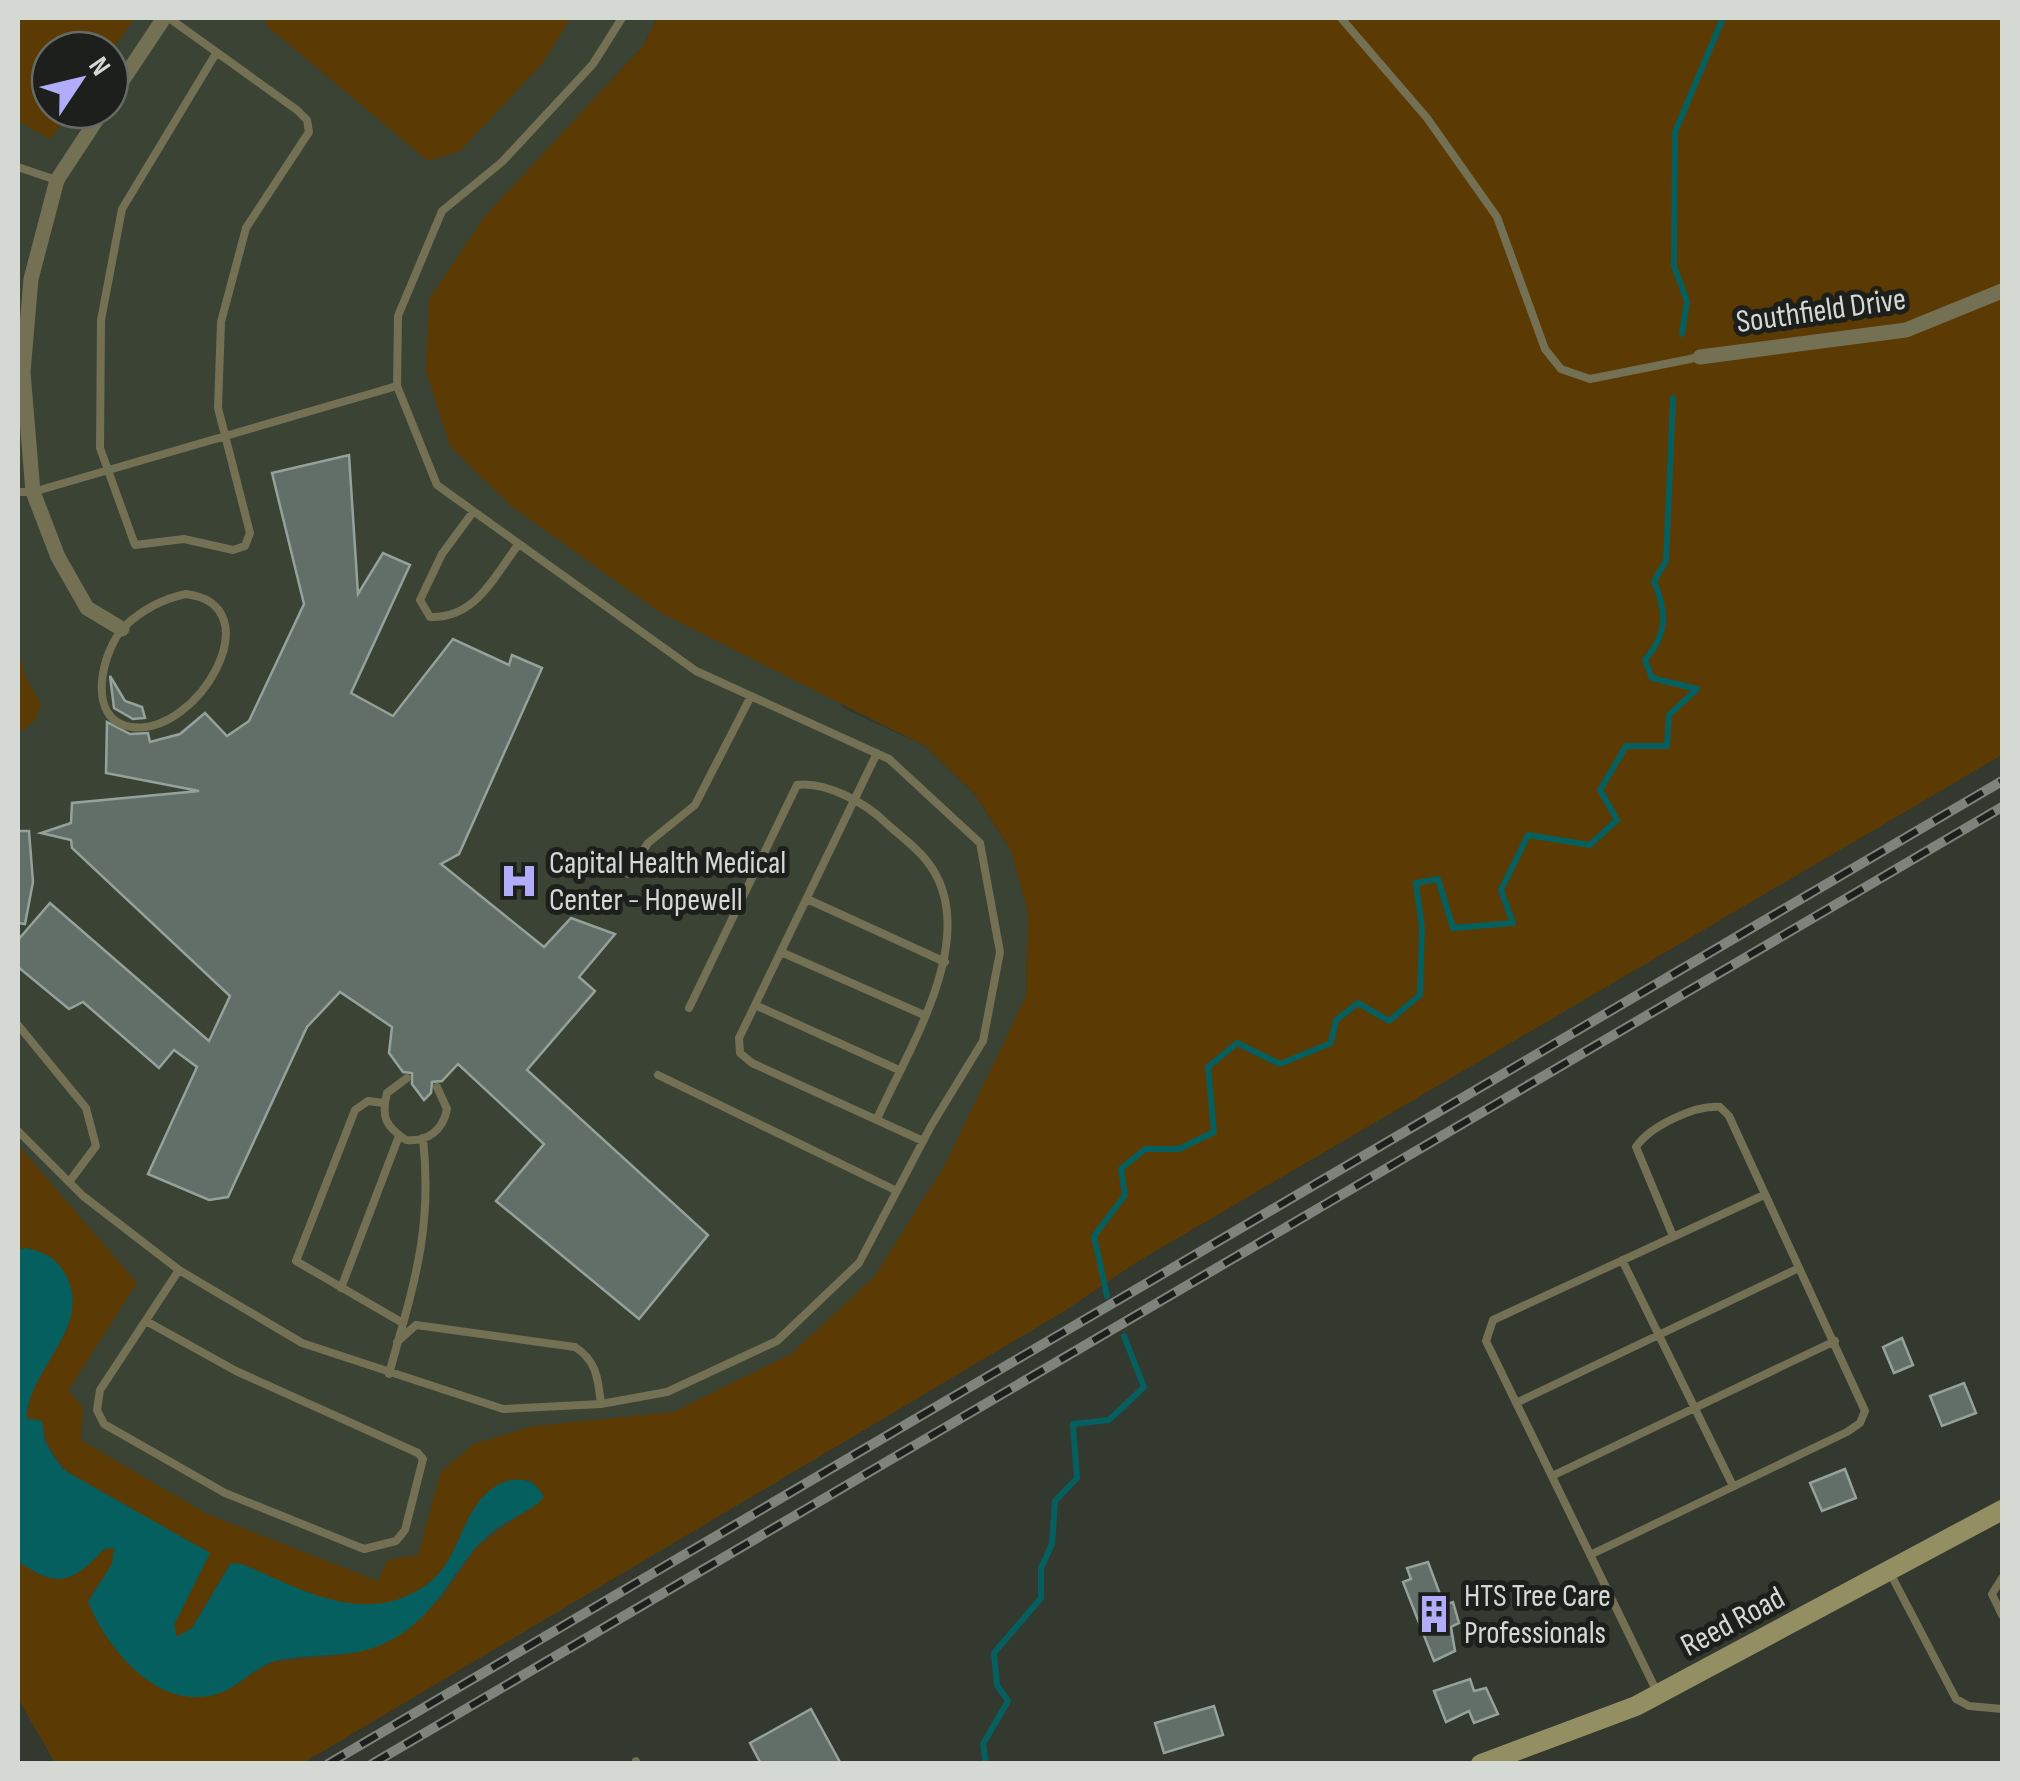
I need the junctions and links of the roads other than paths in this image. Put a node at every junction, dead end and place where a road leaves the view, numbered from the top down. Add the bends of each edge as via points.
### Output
1 (166, 18) edge
2 (622, 18) edge
3 (1342, 18) edge
4 (215, 55) junction
5 (130, 71) edge
6 (90, 130) edge
7 (18, 167) edge
8 (57, 180) junction
9 (2002, 291) edge
10 (1700, 357) joint
11 (397, 386) junction
12 (222, 434) junction
13 (105, 470) junction
14 (26, 492) edge
15 (473, 512) junction
16 (518, 546) junction
17 (122, 629) junction
18 (751, 696) junction
19 (877, 754) junction
20 (854, 802) junction
21 (628, 874) dead end
22 (807, 898) junction
23 (781, 952) junction
24 (945, 962) junction
25 (755, 1005) junction
26 (689, 1008) dead end
27 (924, 1015) junction
28 (18, 1025) edge
29 (899, 1070) junction
30 (658, 1076) dead end
31 (407, 1078) dead end
32 (437, 1086) dead end
33 (384, 1103) junction
34 (876, 1119) junction
35 (18, 1131) edge
36 (399, 1136) junction
37 (423, 1138) junction
38 (924, 1142) junction
39 (69, 1182) junction
40 (897, 1191) junction
41 (1764, 1195) junction
42 (1673, 1236) junction
43 (1622, 1260) junction
44 (1799, 1268) junction
45 (179, 1270) junction
46 (342, 1288) junction
47 (146, 1321) junction
48 (400, 1322) junction
49 (1659, 1335) junction
50 (1835, 1340) junction
51 (397, 1342) junction
52 (388, 1374) junction
53 (1516, 1403) junction
54 (602, 1404) junction
55 (1694, 1408) junction
56 (1552, 1476) junction
57 (1733, 1486) junction
58 (2002, 1510) edge
59 (1590, 1555) junction
60 (1889, 1571) junction
61 (2002, 1578) edge
62 (2002, 1615) edge
63 (1658, 1695) junction
64 (2002, 1709) edge
65 (1481, 1764) edge

1 - 4 lane
1 - 5 street
2 - 11 lane via 593,64 502,162 442,211 398,316
3 - 10 lane via 1427,118 1497,217 1545,349 1561,369 1590,379
4 - 12 lane via 297,110 309,132 246,228 221,322
4 - 13 lane via 122,209 101,320
6 - 8 street
7 - 8 lane
8 - 14 street via 32,279 23,372
9 - 10 street, Southfield Drive via 1906,330
11 - 12 lane
11 - 15 lane via 436,485
12 - 13 lane
12 - 13 lane via 250,533 233,550 184,539 135,545
13 - 14 lane
14 - 17 street via 87,608
15 - 16 lane
15 - 16 lane via 427,580 420,600 430,617 449,618 478,601
16 - 18 lane via 696,671
17 - 17 lane via 108,654 104,708 122,726 138,728 197,699 212,680 226,640 217,608 186,594 164,599
18 - 19 lane
18 - 21 lane via 695,805 648,843
19 - 20 lane
19 - 38 lane via 980,843 1000,952 983,1040
20 - 22 lane
20 - 24 lane via 874,811 928,862 948,915
20 - 26 lane via 812,783 797,785
22 - 23 lane
22 - 24 lane
23 - 25 lane
23 - 27 lane
24 - 27 lane
25 - 29 lane
25 - 34 lane via 739,1038 740,1053
27 - 29 lane
28 - 39 lane via 86,1108 96,1146
29 - 34 lane
30 - 40 lane
31 - 33 lane via 393,1084
32 - 37 lane via 445,1119
33 - 36 lane via 385,1122
33 - 46 lane via 355,1110 296,1261
34 - 38 lane
35 - 39 lane
36 - 37 lane
36 - 46 lane
37 - 48 lane via 421,1267
38 - 40 lane
39 - 45 lane
40 - 54 lane via 859,1263 777,1341 667,1392
41 - 42 lane
41 - 42 lane via 1729,1116 1720,1107 1692,1113 1644,1135 1636,1146
41 - 44 lane
42 - 43 lane
43 - 49 lane
43 - 53 lane via 1493,1320 1486,1342
44 - 49 lane
44 - 50 lane
45 - 47 lane
45 - 52 lane via 302,1344
46 - 48 lane
47 - 47 lane via 236,1372 418,1453 424,1459 396,1541 364,1549 225,1493 104,1424 97,1410 100,1390
48 - 51 lane
49 - 53 lane
49 - 55 lane
50 - 55 lane
50 - 57 lane via 1862,1398 1860,1423
51 - 52 lane
51 - 54 lane via 416,1325 575,1348 597,1371
52 - 54 lane via 503,1409
53 - 56 lane
55 - 56 lane
55 - 57 lane
56 - 59 lane
57 - 59 lane
58 - 60 street, Reed Road
59 - 63 lane
60 - 63 street, Reed Road
60 - 64 lane via 1956,1699
61 - 62 lane via 1992,1594
63 - 65 street, Reed Road

